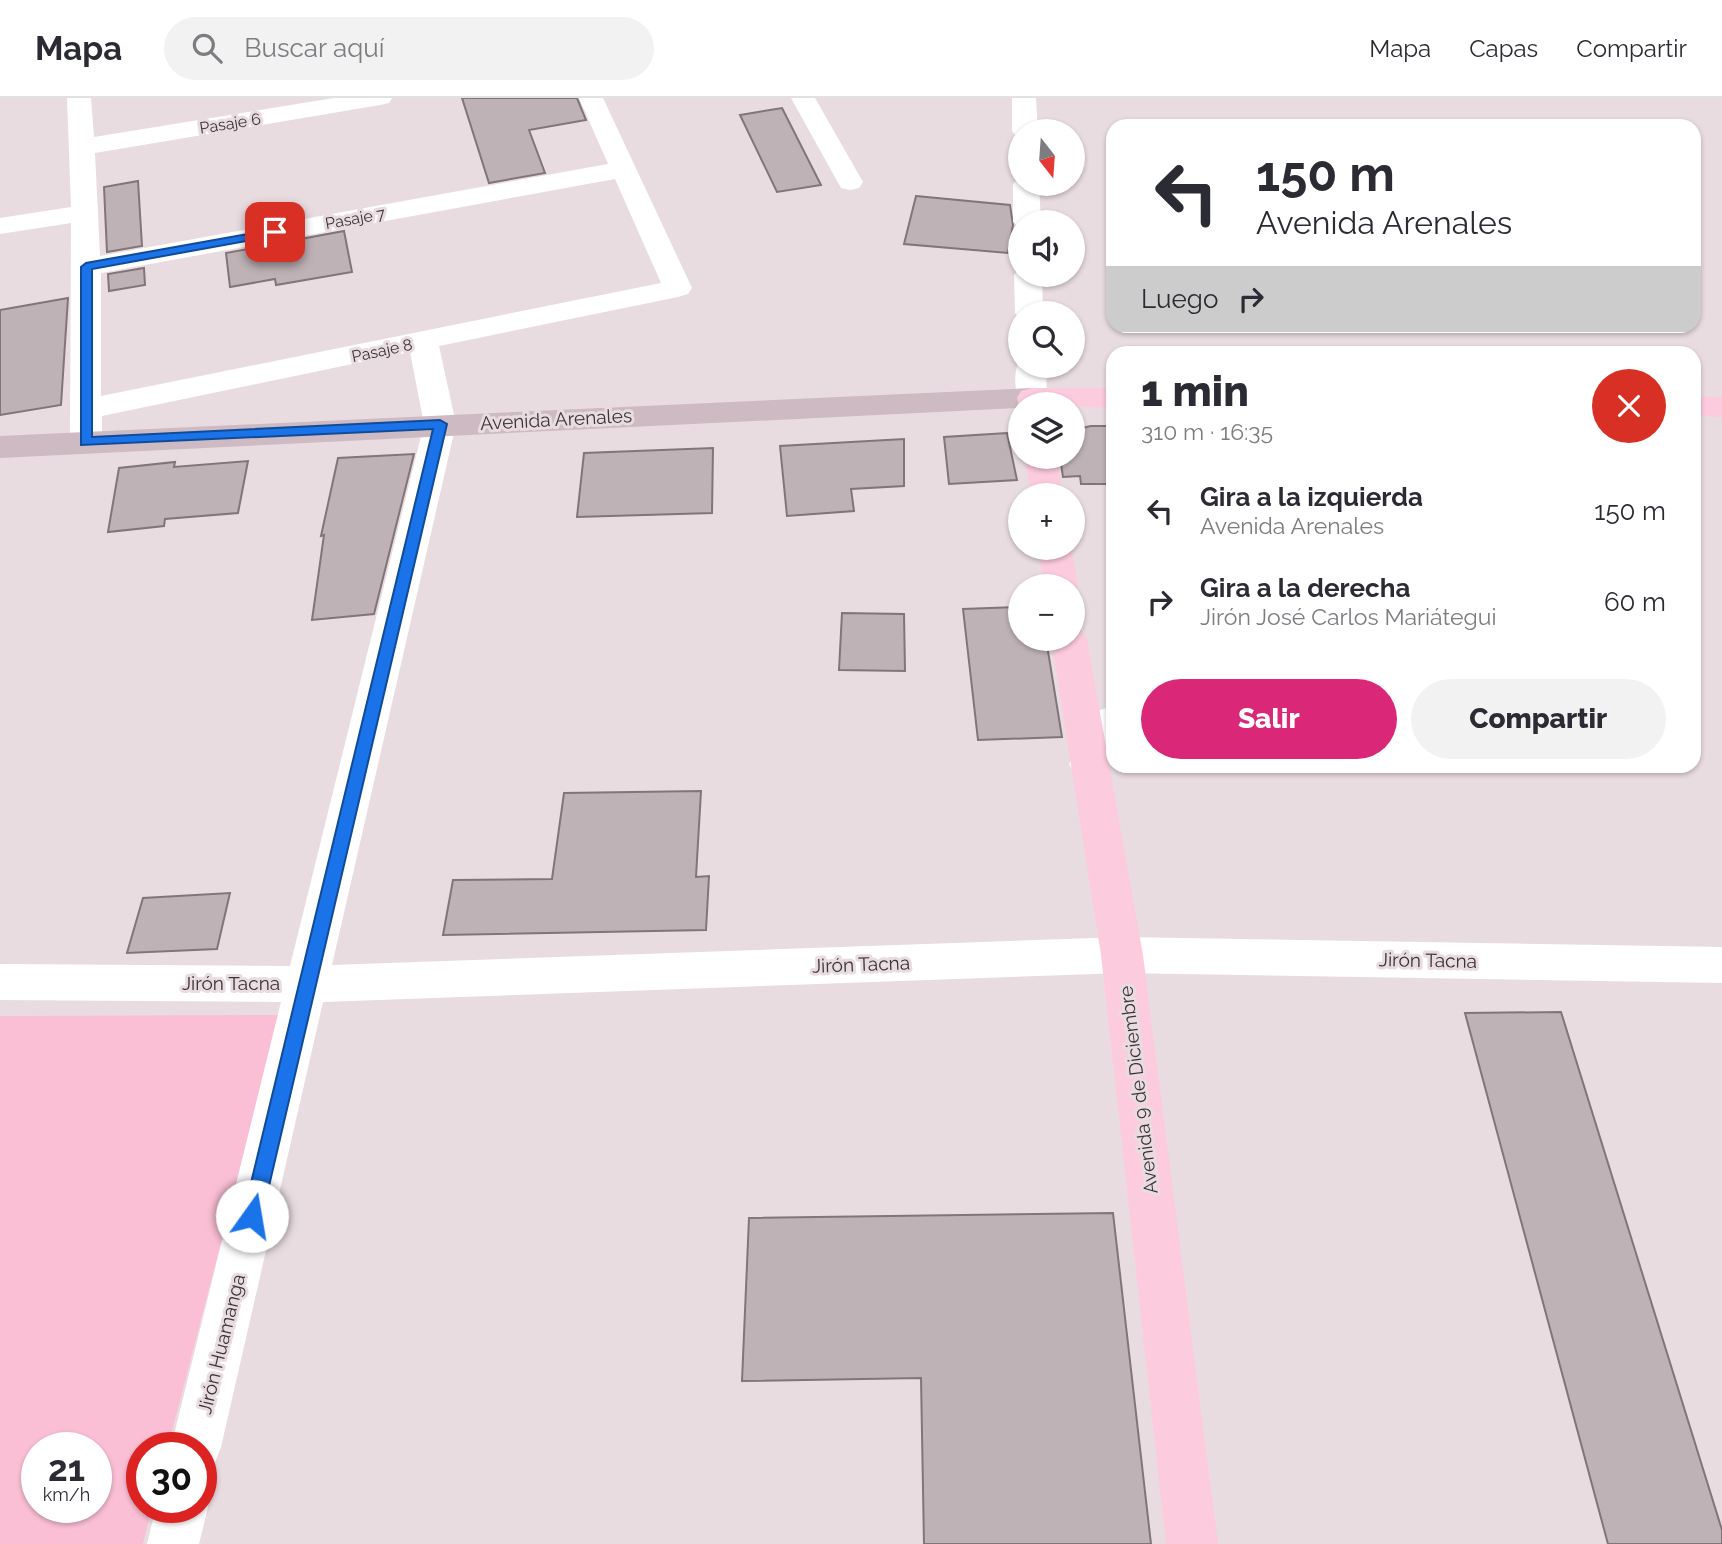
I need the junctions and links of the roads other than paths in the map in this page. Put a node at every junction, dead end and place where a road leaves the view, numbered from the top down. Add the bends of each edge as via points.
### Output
1 (79, 98) edge
2 (380, 98) edge
3 (592, 98) edge
4 (803, 98) edge
5 (1024, 98) edge
6 (1025, 119) edge
7 (81, 147) junction
8 (624, 169) junction
9 (850, 182) dead end
10 (84, 213) junction
11 (0, 226) edge
12 (86, 267) junction
13 (423, 342) junction
14 (1106, 398) edge
15 (1085, 399) edge
16 (1008, 402) edge
17 (1701, 406) edge
18 (1722, 407) edge
19 (86, 409) junction
20 (440, 424) junction
21 (85, 442) junction
22 (0, 447) edge
23 (1071, 651) edge
24 (1106, 732) edge
25 (1088, 764) junction
26 (1122, 955) junction
27 (1722, 965) edge
28 (0, 982) edge
29 (308, 984) junction
30 (201, 1432) edge
31 (178, 1523) edge
32 (173, 1544) edge
33 (1192, 1544) edge

1 - 7 street
2 - 7 street, Pasaje 6
3 - 8 street
4 - 9 street
5 - 6 street
7 - 10 street
8 - 12 street, Pasaje 7
8 - 13 street, Pasaje 8 via 678,288
10 - 11 street
10 - 12 street
12 - 19 street
13 - 19 street, Pasaje 8
13 - 20 street, Jirón Huamanga
14 - 15 main road, Avenida Arenales
16 - 20 main road, Avenida Arenales
17 - 18 main road
19 - 21 street
20 - 21 main road, Avenida Arenales
20 - 29 street, Jirón Huamanga
21 - 22 main road, Avenida Arenales
23 - 25 main road, Avenida 9 de Diciembre
24 - 25 street
25 - 26 main road, Avenida 9 de Diciembre
26 - 27 street, Jirón Tacna
26 - 29 street, Jirón Tacna
26 - 33 main road, Avenida 9 de Diciembre
28 - 29 street, Jirón Tacna
29 - 30 street, Jirón Huamanga
31 - 32 street

